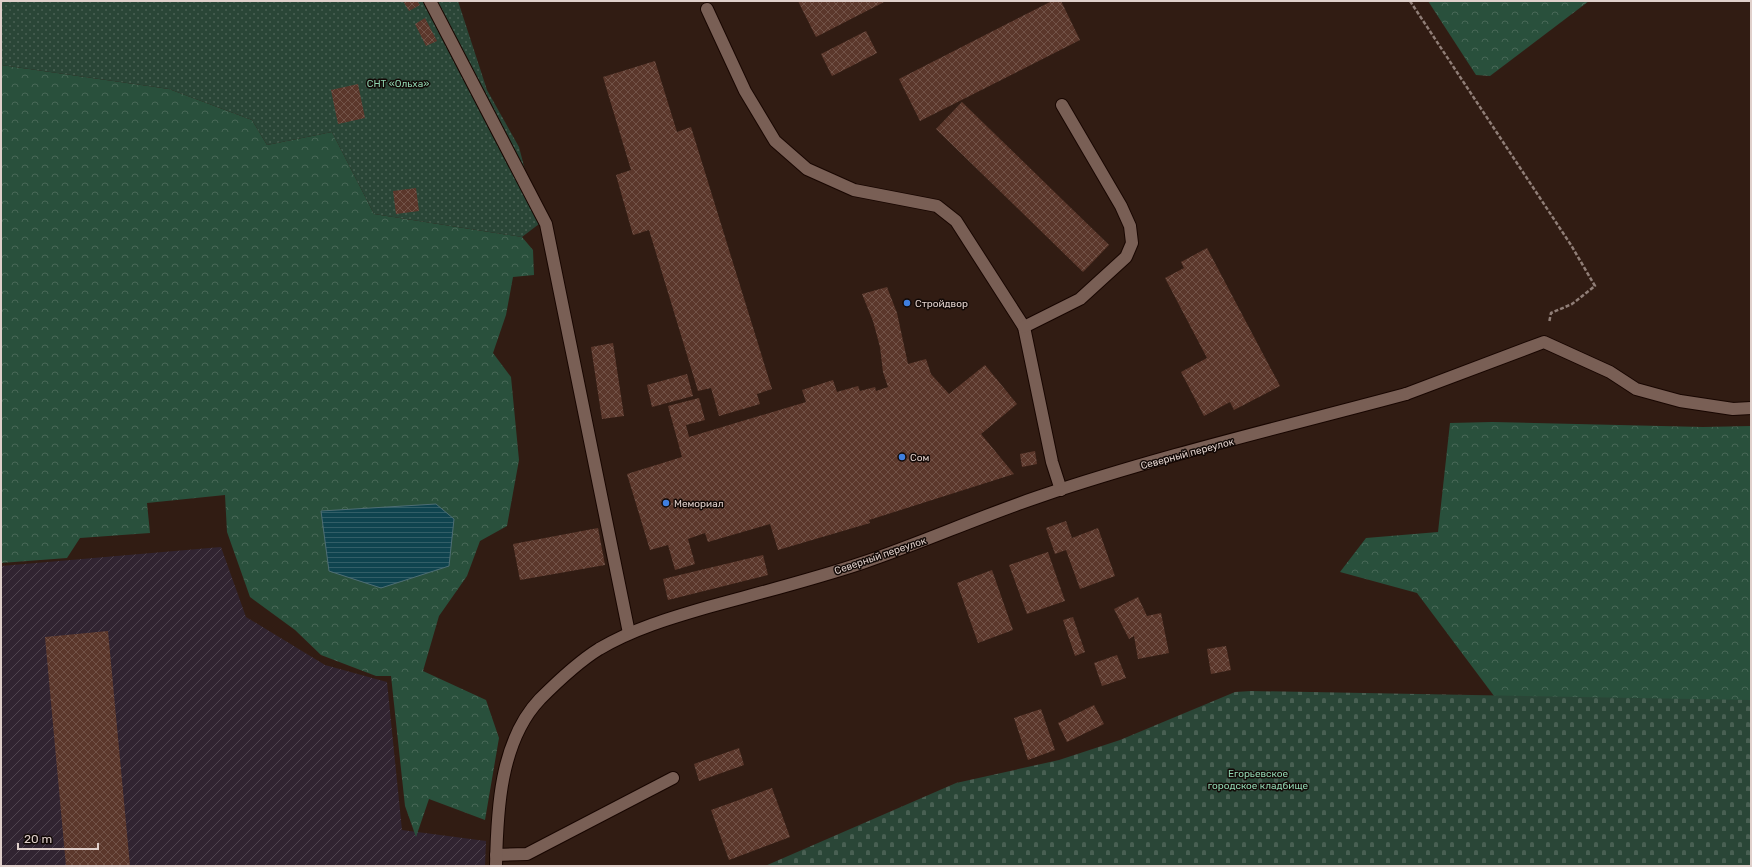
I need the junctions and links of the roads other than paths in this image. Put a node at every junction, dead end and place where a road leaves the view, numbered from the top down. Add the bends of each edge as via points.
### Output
1 (430, 1) edge
2 (707, 9) dead end
3 (1062, 105) dead end
4 (1024, 327) junction
5 (1751, 408) edge
6 (1061, 490) junction
7 (629, 633) junction
8 (673, 778) dead end
9 (496, 861) edge

1 - 7 street via 546,224
2 - 4 street via 745,91 775,141 807,169 854,190 937,206 956,221
3 - 4 street via 1121,206 1130,226 1132,243 1126,257 1080,299
4 - 6 street via 1052,462
5 - 6 street, Северный переулок via 1733,409 1680,401 1636,389 1610,372 1544,342 1406,394 1156,460
6 - 7 street, Северный переулок via 861,563 664,620
7 - 9 street, Северный переулок via 579,663 539,700 524,719 510,751 500,798
8 - 9 street via 527,854

